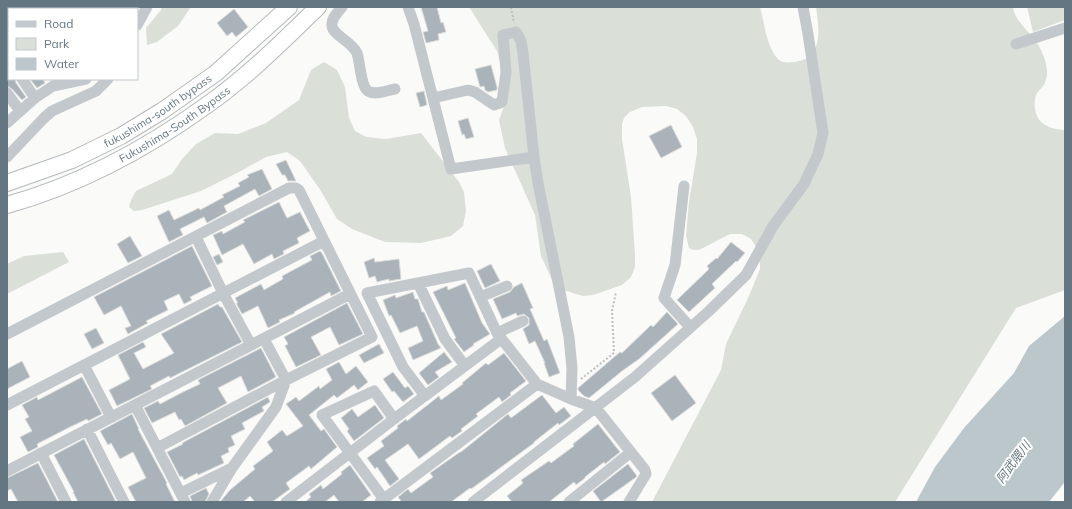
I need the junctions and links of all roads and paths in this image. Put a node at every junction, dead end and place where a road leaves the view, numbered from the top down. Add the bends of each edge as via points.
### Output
1 (147, 7) edge
2 (288, 7) edge
3 (318, 7) edge
4 (342, 7) edge
5 (408, 7) edge
6 (511, 7) edge
7 (803, 7) edge
8 (138, 23) edge
9 (1065, 28) edge
10 (516, 32) junction
11 (1016, 44) dead end
12 (23, 80) edge
13 (76, 80) edge
14 (107, 80) edge
15 (395, 89) dead end
16 (7, 93) edge
17 (35, 98) junction
18 (433, 98) junction
19 (20, 111) junction
20 (7, 123) edge
21 (7, 157) edge
22 (534, 157) junction
23 (7, 183) edge
24 (684, 186) dead end
25 (7, 205) edge
26 (196, 237) junction
27 (324, 241) junction
28 (418, 283) junction
29 (507, 286) dead end
30 (616, 292) dead end
31 (223, 293) junction
32 (350, 294) junction
33 (480, 297) junction
34 (523, 321) dead end
35 (690, 327) junction
36 (7, 334) edge
37 (499, 336) junction
38 (264, 339) junction
39 (251, 346) junction
40 (84, 365) junction
41 (465, 366) junction
42 (286, 380) junction
43 (537, 384) junction
44 (572, 386) junction
45 (425, 396) junction
46 (572, 399) junction
47 (7, 404) edge
48 (135, 405) junction
49 (596, 408) junction
50 (111, 417) junction
51 (394, 419) junction
52 (87, 429) junction
53 (157, 448) junction
54 (631, 452) junction
55 (41, 453) junction
56 (350, 453) junction
57 (232, 468) junction
58 (7, 471) edge
59 (183, 498) edge
60 (383, 501) edge
61 (66, 502) edge
62 (124, 502) edge
63 (212, 502) edge
64 (286, 502) edge
65 (473, 502) edge
66 (568, 502) edge
67 (629, 502) edge

1 - 8 street
2 - 23 highway, fukushima-south bypass via 216,73 162,111 121,136 72,160
3 - 25 highway, Fukushima-South Bypass via 250,71 208,105 168,132 125,158 75,182
4 - 15 street via 334,16 333,29 358,55 363,86 374,93
5 - 18 street
6 - 10 path
7 - 35 street via 823,133 818,154 804,184 773,226 746,275
9 - 11 street
10 - 18 street via 503,35 506,72 502,102 494,105 468,90
10 - 22 street via 523,54
12 - 17 street
13 - 17 street via 53,86
14 - 21 street via 96,92 52,111
16 - 19 street
17 - 19 street
18 - 22 street via 451,169
19 - 20 street
22 - 44 street via 569,337
24 - 35 street via 675,265 664,298
26 - 27 street via 289,188 296,188
26 - 31 street
26 - 36 street
27 - 31 street
27 - 32 street
28 - 33 street via 468,273
28 - 41 street via 445,339
28 - 45 street via 367,293 403,367
29 - 33 street
30 - 44 path via 612,311 614,353
31 - 39 street
31 - 40 street
32 - 38 street
32 - 42 street via 372,337
33 - 37 street
34 - 37 street
35 - 49 street
37 - 41 street
37 - 43 street
38 - 39 street
38 - 42 street
39 - 48 street
40 - 47 street
40 - 50 street
41 - 45 street
42 - 53 street
42 - 57 street via 276,407
43 - 46 street
43 - 60 street
44 - 46 street
45 - 51 street
46 - 49 street
48 - 50 street
48 - 53 street
49 - 54 street
49 - 65 street
50 - 52 street
51 - 56 street
51 - 56 street via 374,391 322,415
52 - 55 street
52 - 62 street
53 - 59 street
54 - 66 street
54 - 67 street via 646,474
55 - 58 street
55 - 61 street
56 - 60 street
56 - 64 street
57 - 59 street
57 - 63 street

